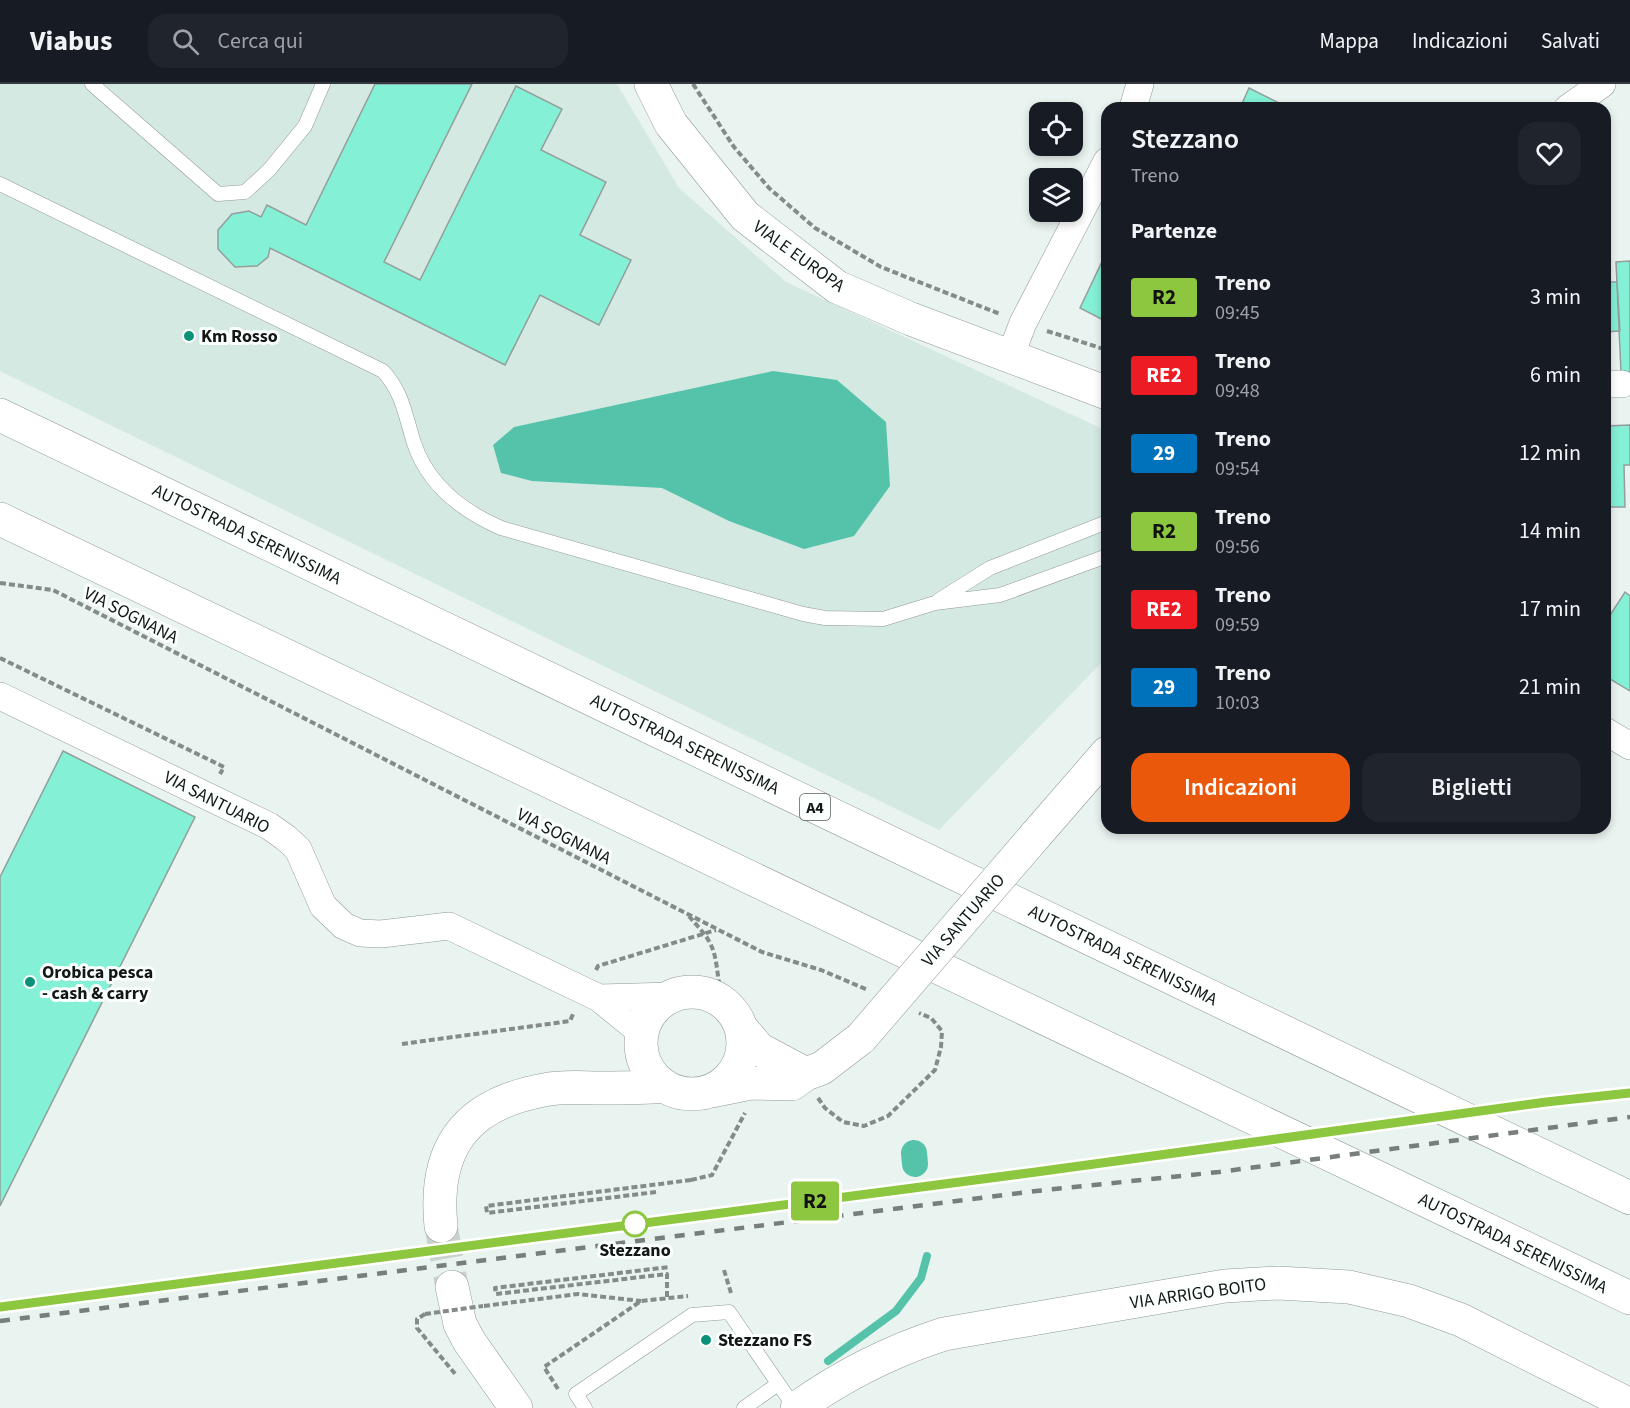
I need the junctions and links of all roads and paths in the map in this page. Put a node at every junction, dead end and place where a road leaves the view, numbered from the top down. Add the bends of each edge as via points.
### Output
1 (92, 84) edge
2 (323, 84) edge
3 (651, 84) edge
4 (693, 84) edge
5 (1140, 84) edge
6 (1602, 84) edge
7 (1135, 102) edge
8 (1576, 102) edge
9 (1101, 173) edge
10 (0, 184) edge
11 (1023, 323) junction
12 (1101, 348) edge
13 (1010, 357) junction
14 (1101, 391) edge
15 (0, 415) edge
16 (0, 519) edge
17 (1101, 524) edge
18 (1101, 558) edge
19 (0, 583) edge
20 (934, 603) junction
21 (0, 658) edge
22 (0, 696) edge
23 (1611, 735) edge
24 (1630, 746) edge
25 (1101, 760) edge
26 (209, 796) junction
27 (687, 914) junction
28 (871, 991) dead end
29 (672, 996) junction
30 (599, 998) junction
31 (911, 1009) dead end
32 (734, 1017) junction
33 (642, 1042) junction
34 (811, 1083) junction
35 (664, 1086) junction
36 (582, 1088) junction
37 (711, 1091) junction
38 (747, 1110) dead end
39 (656, 1192) dead end
40 (1630, 1198) edge
41 (441, 1226) tunnel mouth
42 (669, 1267) dead end
43 (724, 1270) dead end
44 (452, 1287) tunnel mouth
45 (720, 1294) dead end
46 (699, 1295) dead end
47 (668, 1297) junction
48 (1630, 1298) edge
49 (641, 1301) junction
50 (460, 1381) dead end
51 (559, 1389) dead end
52 (790, 1400) edge
53 (1630, 1405) edge
54 (516, 1408) edge
55 (585, 1408) edge
56 (744, 1408) edge

1 - 2 lane via 218,194 245,192 269,170 305,126
3 - 13 main road, VIALE EUROPA via 671,124 745,216 837,287
4 - 11 path via 734,147 769,188 815,228 881,267
5 - 7 street
6 - 8 street
9 - 11 street
10 - 20 lane via 383,371 402,401 424,465 437,484 477,518 803,614 883,619
11 - 12 path
11 - 13 street
13 - 14 main road, VIALE EUROPA
15 - 40 main road, AUTOSTRADA SERENISSIMA / A4
16 - 48 main road, AUTOSTRADA SERENISSIMA
17 - 20 lane via 990,568
18 - 20 lane via 1000,595
19 - 27 path, VIA SOGNANA via 52,590
21 - 26 path via 224,767
22 - 26 street, VIA SANTUARIO
23 - 24 street
25 - 34 main road, VIA SANTUARIO, bridge via 861,1038 822,1068
26 - 30 street, VIA SANTUARIO via 269,826 298,849 323,906 344,926 360,933 381,934 449,926
27 - 28 path, VIA SOGNANA via 762,952
27 - 32 path via 711,944 720,992
29 - 30 street, VIA SANTUARIO
29 - 32 main road, VIA SANTUARIO via 700,992 714,997
29 - 33 main road via 648,1018
30 - 33 street, VIA SANTUARIO
31 - 34 path via 931,1018 942,1031 942,1047 935,1070 888,1116 864,1126 843,1122 825,1108
32 - 34 main road, VIA SANTUARIO via 759,1049
32 - 37 main road via 744,1044 741,1059 724,1084
33 - 35 main road, VIA SANTUARIO via 645,1064
33 - 36 main road
34 - 37 main road, VIA SANTUARIO via 751,1083
35 - 36 main road, VIA SANTUARIO
35 - 37 main road, VIA SANTUARIO via 695,1095
36 - 41 main road, VIA SANTUARIO via 547,1089 518,1096 501,1102 466,1128 452,1144 444,1164 439,1187
38 - 39 path via 712,1175 486,1206 487,1213
42 - 47 path via 495,1288 496,1294 667,1274
43 - 45 path via 730,1293
44 - 54 main road via 460,1324
46 - 47 path
47 - 49 path
49 - 50 path, bridge via 578,1294 425,1314 417,1319 417,1328
49 - 51 path via 544,1367
52 - 53 main road, VIA ARRIGO BOITO via 818,1394 906,1346 944,1334 1225,1286 1278,1283 1349,1287 1409,1301 1461,1320
52 - 55 lane via 729,1312 692,1315 576,1394
52 - 56 lane

